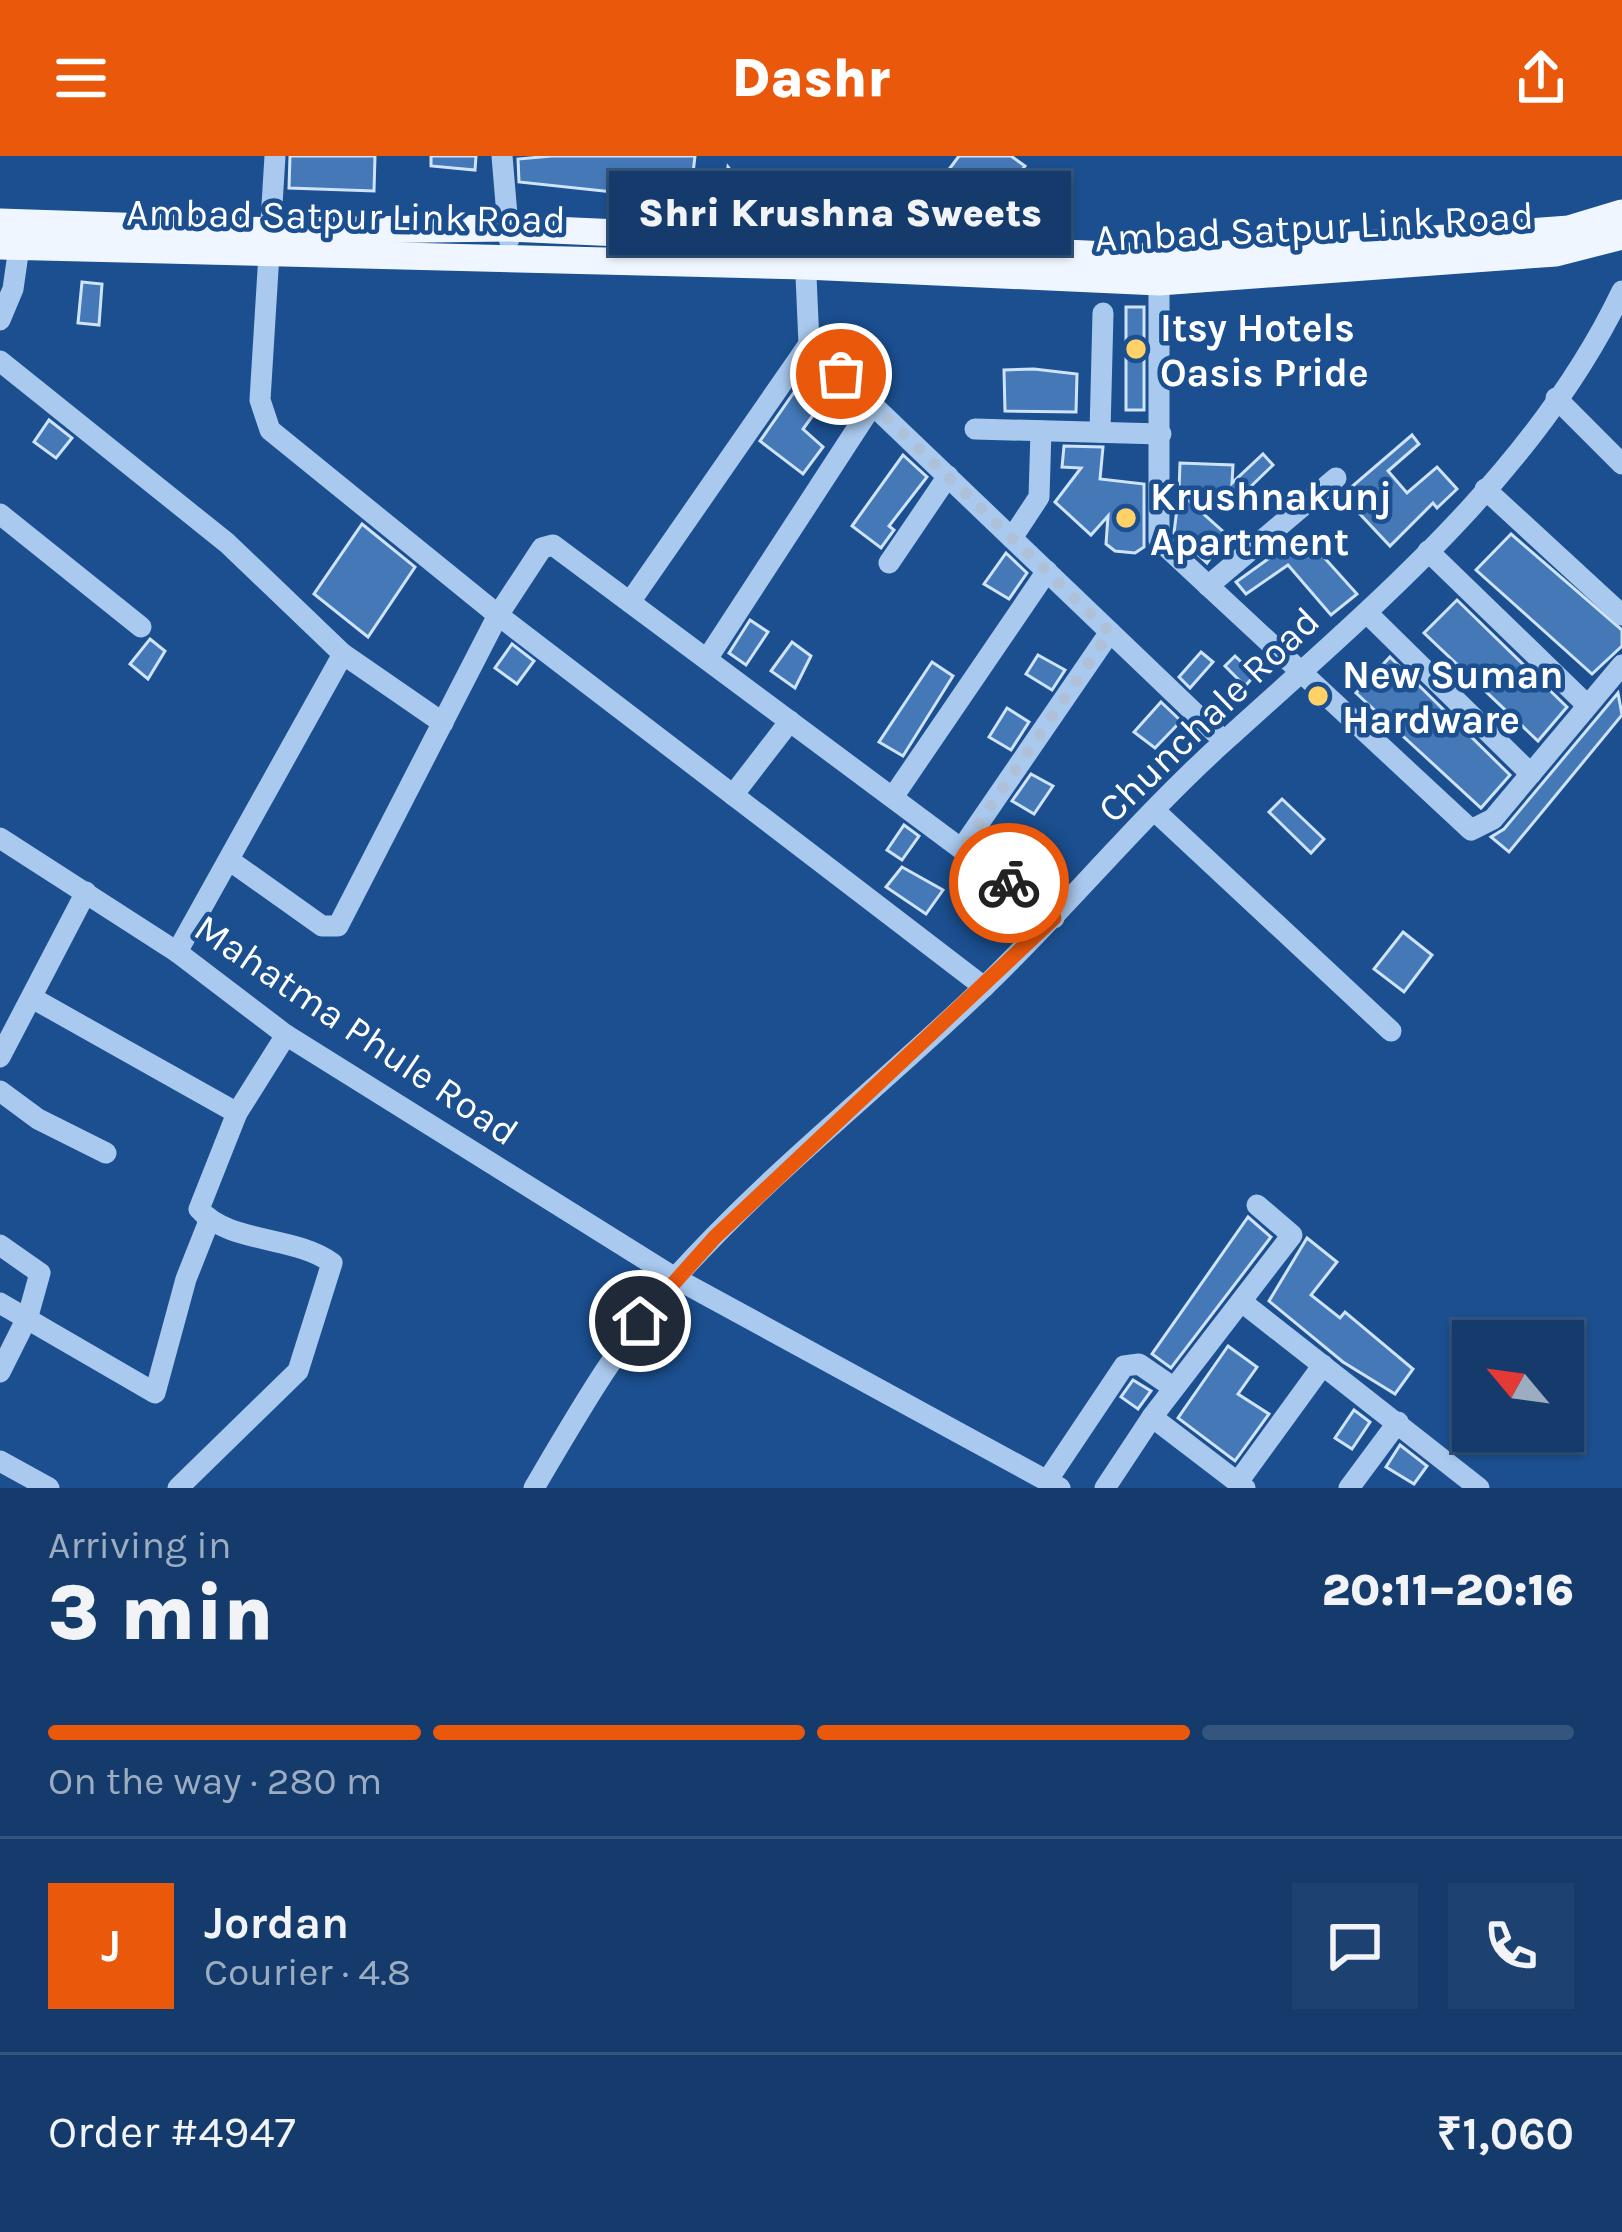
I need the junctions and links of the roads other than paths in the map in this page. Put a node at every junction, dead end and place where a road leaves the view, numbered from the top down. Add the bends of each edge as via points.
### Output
1 (275, 156) edge
2 (502, 156) edge
3 (1622, 213) edge
4 (508, 228) junction
5 (10, 234) edge
6 (1622, 236) edge
7 (272, 243) junction
8 (805, 255) junction
9 (511, 258) junction
10 (1159, 282) junction
11 (1622, 292) edge
12 (1103, 313) dead end
13 (0, 320) edge
14 (809, 344) junction
15 (0, 362) edge
16 (1556, 398) junction
17 (873, 404) junction
18 (975, 429) dead end
19 (1041, 431) junction
20 (1100, 432) junction
21 (1161, 434) junction
22 (1622, 464) edge
23 (948, 476) junction
24 (1336, 478) dead end
25 (1485, 489) junction
26 (0, 514) edge
27 (1012, 538) junction
28 (1428, 551) junction
29 (889, 562) dead end
30 (1047, 571) junction
31 (1208, 586) junction
32 (630, 602) junction
33 (1367, 613) junction
34 (498, 615) junction
35 (1622, 615) edge
36 (141, 627) dead end
37 (1110, 632) junction
38 (343, 654) junction
39 (707, 658) junction
40 (1622, 665) edge
41 (1302, 674) junction
42 (1587, 705) junction
43 (790, 721) junction
44 (443, 723) junction
45 (1224, 741) junction
46 (1531, 774) junction
47 (733, 795) junction
48 (893, 796) junction
49 (1155, 811) junction
50 (1, 840) edge
51 (962, 848) junction
52 (229, 860) junction
53 (86, 892) junction
54 (1054, 918) junction
55 (177, 952) junction
56 (984, 987) junction
57 (34, 999) junction
58 (1391, 1031) dead end
59 (286, 1035) junction
60 (0, 1057) edge
61 (0, 1091) edge
62 (237, 1112) junction
63 (106, 1154) dead end
64 (1257, 1205) dead end
65 (209, 1221) junction
66 (0, 1245) edge
67 (675, 1278) junction
68 (1241, 1302) junction
69 (0, 1303) edge
70 (28, 1316) junction
71 (1323, 1365) junction
72 (0, 1372) edge
73 (1174, 1388) junction
74 (1152, 1417) junction
75 (1398, 1422) junction
76 (0, 1461) edge
77 (1053, 1485) edge
78 (1242, 1485) edge
79 (49, 1488) edge
80 (178, 1488) edge
81 (534, 1488) edge
82 (1106, 1488) edge
83 (1349, 1488) edge
84 (1479, 1488) edge

1 - 7 street
2 - 4 street
3 - 8 main road, Ambad Satpur Link Road via 1570,229 1174,258
4 - 7 main road, Ambad Satpur Link Road
4 - 8 main road, Ambad Satpur Link Road
4 - 9 street
5 - 7 main road, Ambad Satpur Link Road
5 - 13 street
6 - 10 main road, Ambad Satpur Link Road via 1556,253
7 - 9 main road, Ambad Satpur Link Road
7 - 34 street via 265,422
8 - 9 main road, Ambad Satpur Link Road
8 - 10 main road, Ambad Satpur Link Road
8 - 14 street
10 - 21 street
11 - 16 street, Chunchale Road
12 - 20 street
14 - 17 street
14 - 32 street
15 - 38 street via 227,543
16 - 22 street
16 - 25 street, Chunchale Road
17 - 23 street
17 - 39 street
18 - 19 street
19 - 20 street
19 - 27 street via 1039,497
20 - 21 street
21 - 31 street via 1159,540
23 - 27 street
23 - 29 street
24 - 31 street
25 - 28 street, Chunchale Road
25 - 35 street
26 - 36 street
27 - 30 street
28 - 33 street, Chunchale Road
28 - 42 street
30 - 37 street
30 - 48 street
31 - 41 street
32 - 34 street via 549,545
32 - 39 street
33 - 41 street, Chunchale Road
33 - 46 street
34 - 44 street
34 - 47 street
37 - 45 street
37 - 51 street
38 - 44 street
38 - 52 street
39 - 43 street
40 - 42 street
41 - 45 street, Chunchale Road
41 - 46 street via 1471,830 1493,819
42 - 46 street
43 - 47 street
43 - 48 street
44 - 52 street via 338,926 322,926
45 - 49 street, Chunchale Road
47 - 56 street
48 - 51 street
49 - 54 street, Chunchale Road
49 - 58 street
50 - 53 street, Mahatma Phule Road
51 - 54 street
52 - 55 street
53 - 55 street, Mahatma Phule Road
53 - 57 street
54 - 56 street, Chunchale Road
55 - 59 street, Mahatma Phule Road
56 - 67 street, Chunchale Road
57 - 60 street
57 - 62 street
59 - 62 street
59 - 67 street, Mahatma Phule Road
61 - 63 street
62 - 65 street via 199,1210
64 - 68 street via 1292,1235
65 - 70 street via 155,1394
65 - 80 street via 293,1243 332,1263 298,1371
66 - 70 street via 40,1273
67 - 77 street, Mahatma Phule Road
67 - 81 street, Chunchale Road via 620,1348
68 - 71 street
68 - 73 street
69 - 70 street
70 - 72 street
71 - 75 street
71 - 78 street
73 - 74 street
73 - 77 street via 1139,1364 1124,1366
74 - 78 street
74 - 82 street
75 - 83 street
75 - 84 street
76 - 79 street

